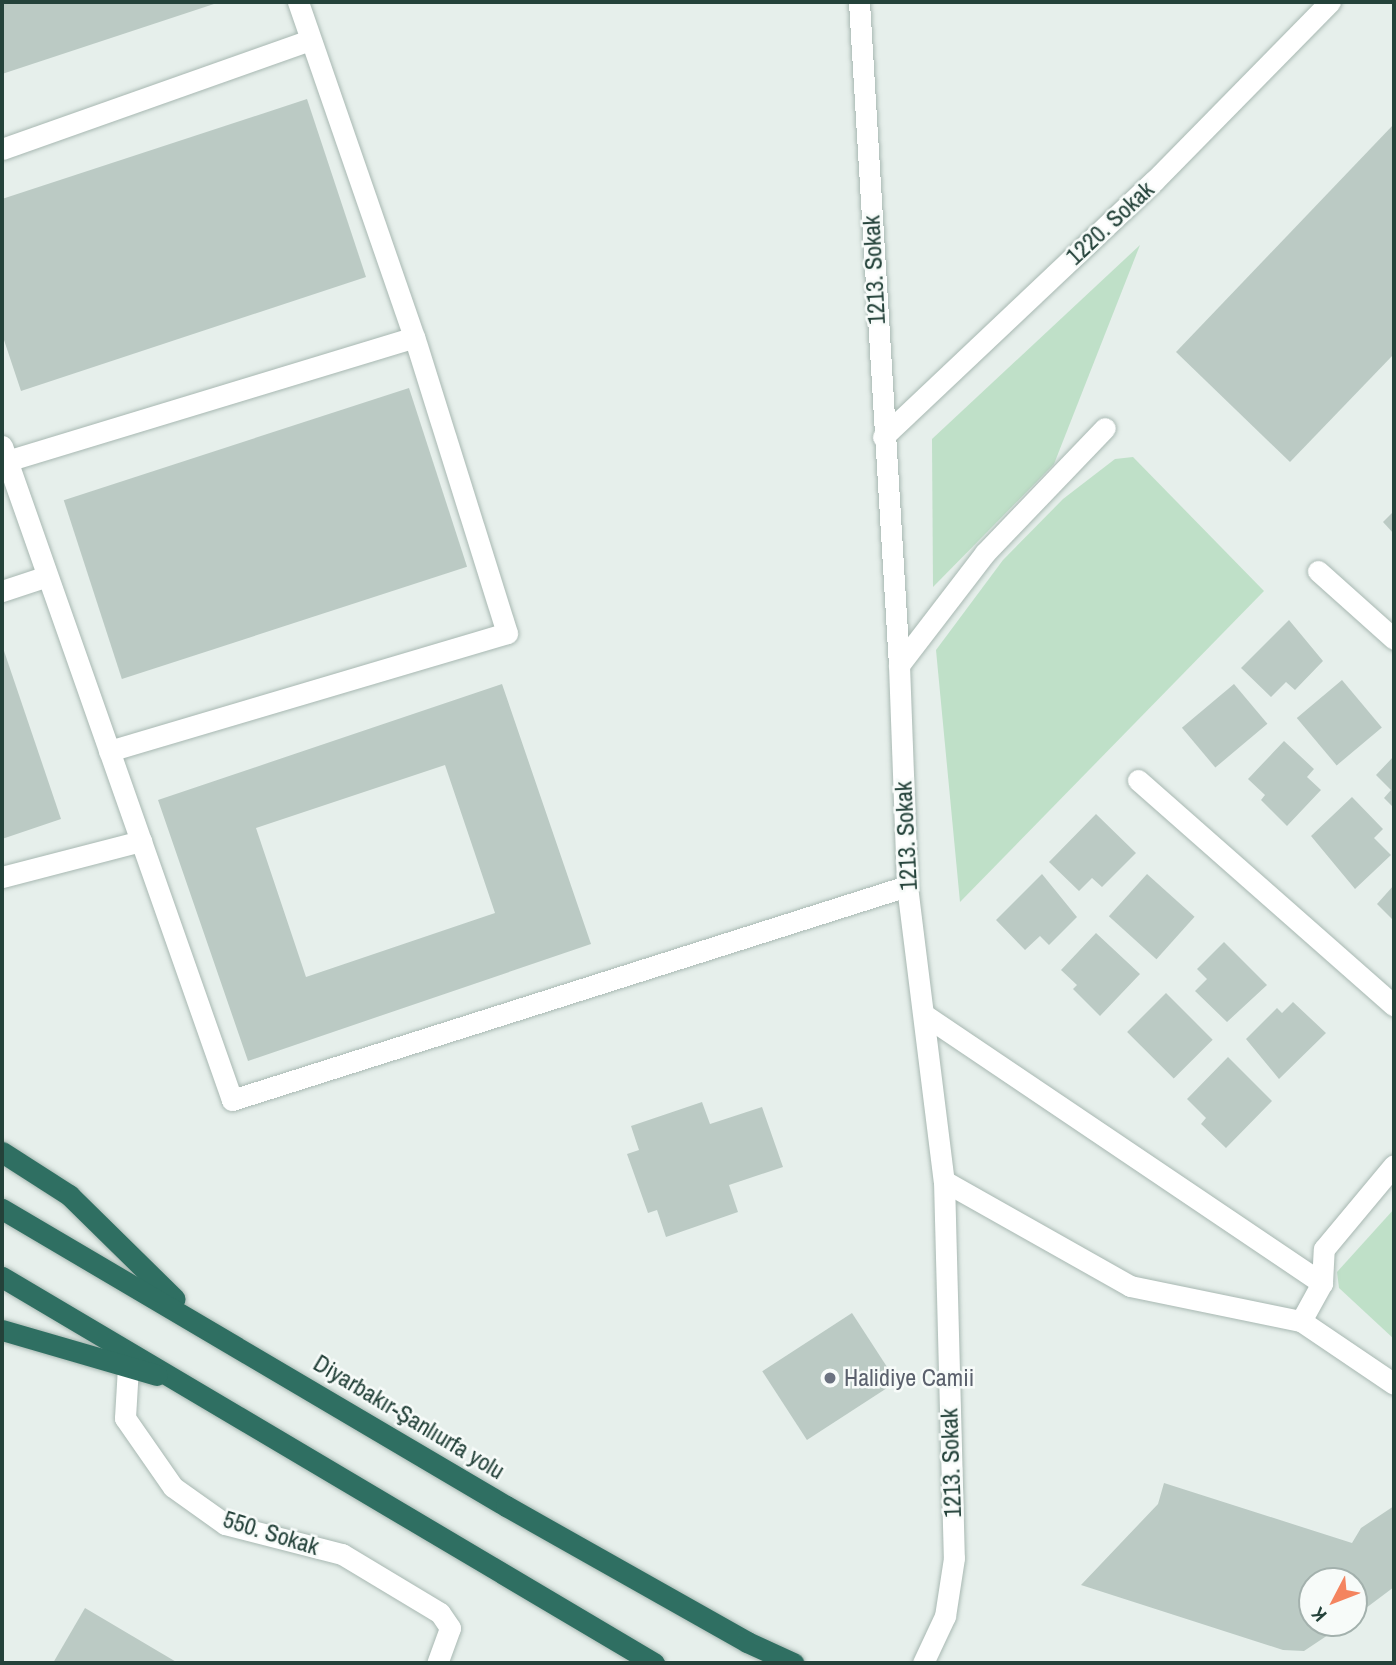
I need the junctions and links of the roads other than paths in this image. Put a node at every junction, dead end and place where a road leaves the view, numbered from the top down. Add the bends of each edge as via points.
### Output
1 (298, 2) edge
2 (859, 2) edge
3 (1330, 2) edge
4 (310, 40) junction
5 (2, 149) edge
6 (414, 337) junction
7 (1105, 428) dead end
8 (883, 437) junction
9 (4, 453) edge
10 (1318, 571) dead end
11 (47, 576) junction
12 (2, 591) edge
13 (1394, 639) edge
14 (899, 665) junction
15 (109, 751) junction
16 (1138, 780) dead end
17 (141, 841) junction
18 (2, 877) edge
19 (907, 886) junction
20 (1394, 1006) edge
21 (926, 1016) junction
22 (2, 1152) edge
23 (1394, 1165) edge
24 (944, 1181) junction
25 (2, 1209) edge
26 (2, 1277) edge
27 (1322, 1283) junction
28 (197, 1320) junction
29 (1301, 1321) junction
30 (2, 1330) edge
31 (128, 1367) junction
32 (187, 1383) junction
33 (1394, 1384) edge
34 (437, 1663) edge
35 (654, 1663) edge
36 (793, 1663) edge
37 (923, 1663) edge

1 - 4 street
2 - 8 street, 1213. Sokak
3 - 8 street, 1220. Sokak via 1154,181
4 - 5 street
4 - 6 street
6 - 9 street
6 - 15 street via 507,633
7 - 14 street via 985,553
8 - 14 street, 1213. Sokak
9 - 11 street
10 - 13 street
11 - 12 street
11 - 15 street
14 - 19 street, 1213. Sokak
15 - 17 street
16 - 20 street
17 - 18 street
17 - 19 street via 232,1100
19 - 21 street, 1213. Sokak
21 - 24 street, 1213. Sokak
21 - 27 street
22 - 28 highway via 69,1195
23 - 27 street via 1324,1249
24 - 29 street via 1130,1286
24 - 37 street, 1213. Sokak via 954,1558 945,1616
25 - 28 highway, Diyarbakır-Şanlıurfa yolu
26 - 32 highway
27 - 29 street
28 - 36 highway, Diyarbakır-Şanlıurfa yolu via 506,1506 747,1642
29 - 33 street
30 - 31 highway
31 - 32 highway
31 - 34 street, 550. Sokak via 125,1418 173,1487 225,1524 342,1554 440,1613 450,1628
32 - 35 highway

